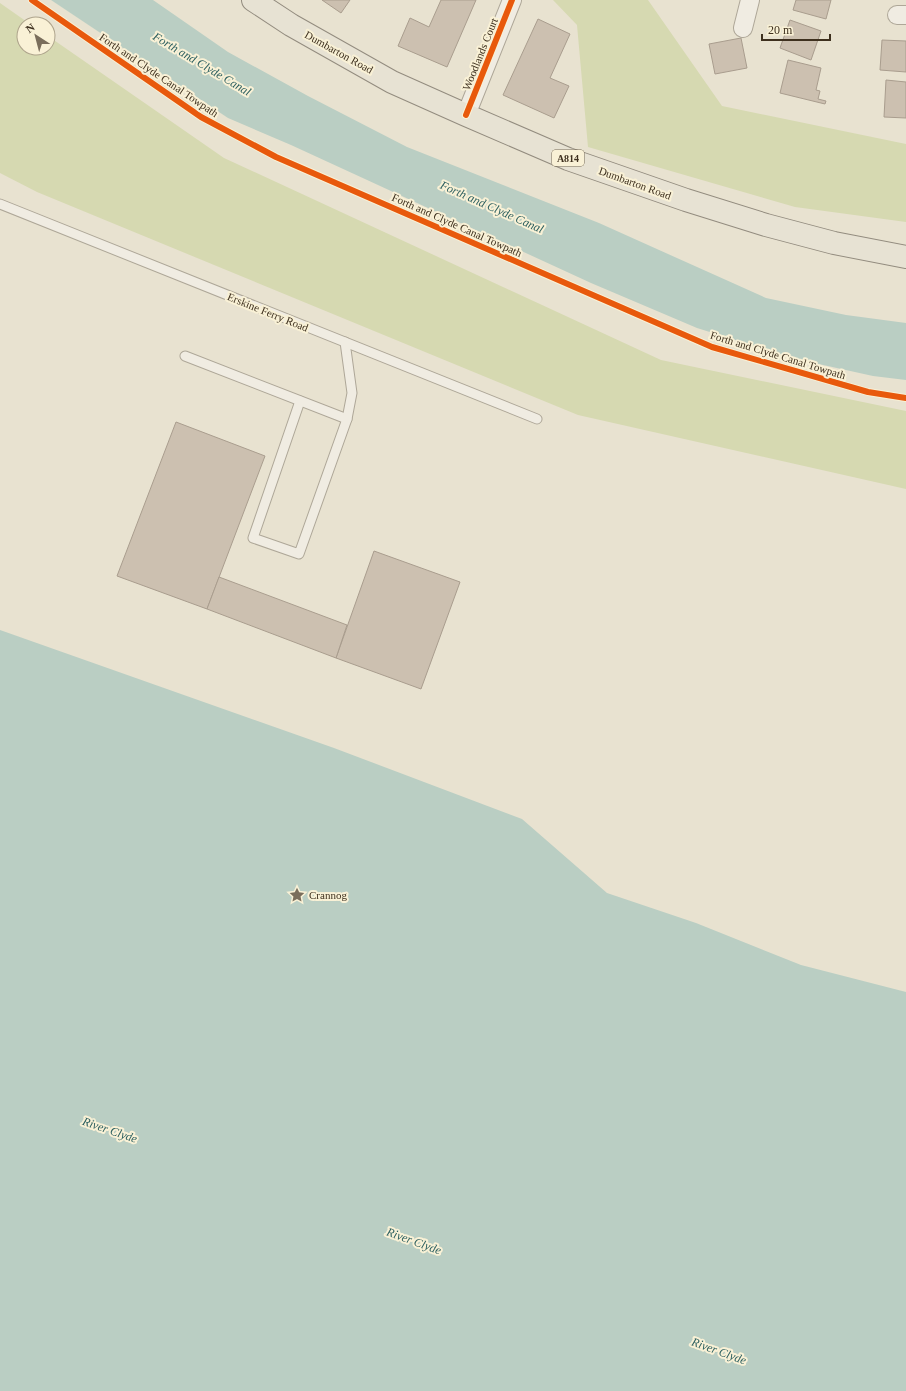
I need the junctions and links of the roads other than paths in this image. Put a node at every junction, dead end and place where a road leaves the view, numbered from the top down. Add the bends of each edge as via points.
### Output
1 (253, 0) edge
2 (512, 0) edge
3 (750, 0) edge
4 (743, 28) dead end
5 (466, 115) junction
6 (0, 204) edge
7 (906, 256) edge
8 (345, 342) junction
9 (186, 356) dead end
10 (300, 401) junction
11 (347, 419) junction
12 (537, 419) dead end

1 - 5 main road, Dumbarton Road / A814 via 291,25 385,78
2 - 5 street, Woodlands Court
3 - 4 street
5 - 7 main road, Dumbarton Road / A814 via 568,158 686,200 834,243
6 - 8 lane, Erskine Ferry Road
8 - 11 lane via 352,393
8 - 12 lane, Erskine Ferry Road
9 - 10 lane
10 - 11 lane
10 - 11 lane via 253,538 299,554

